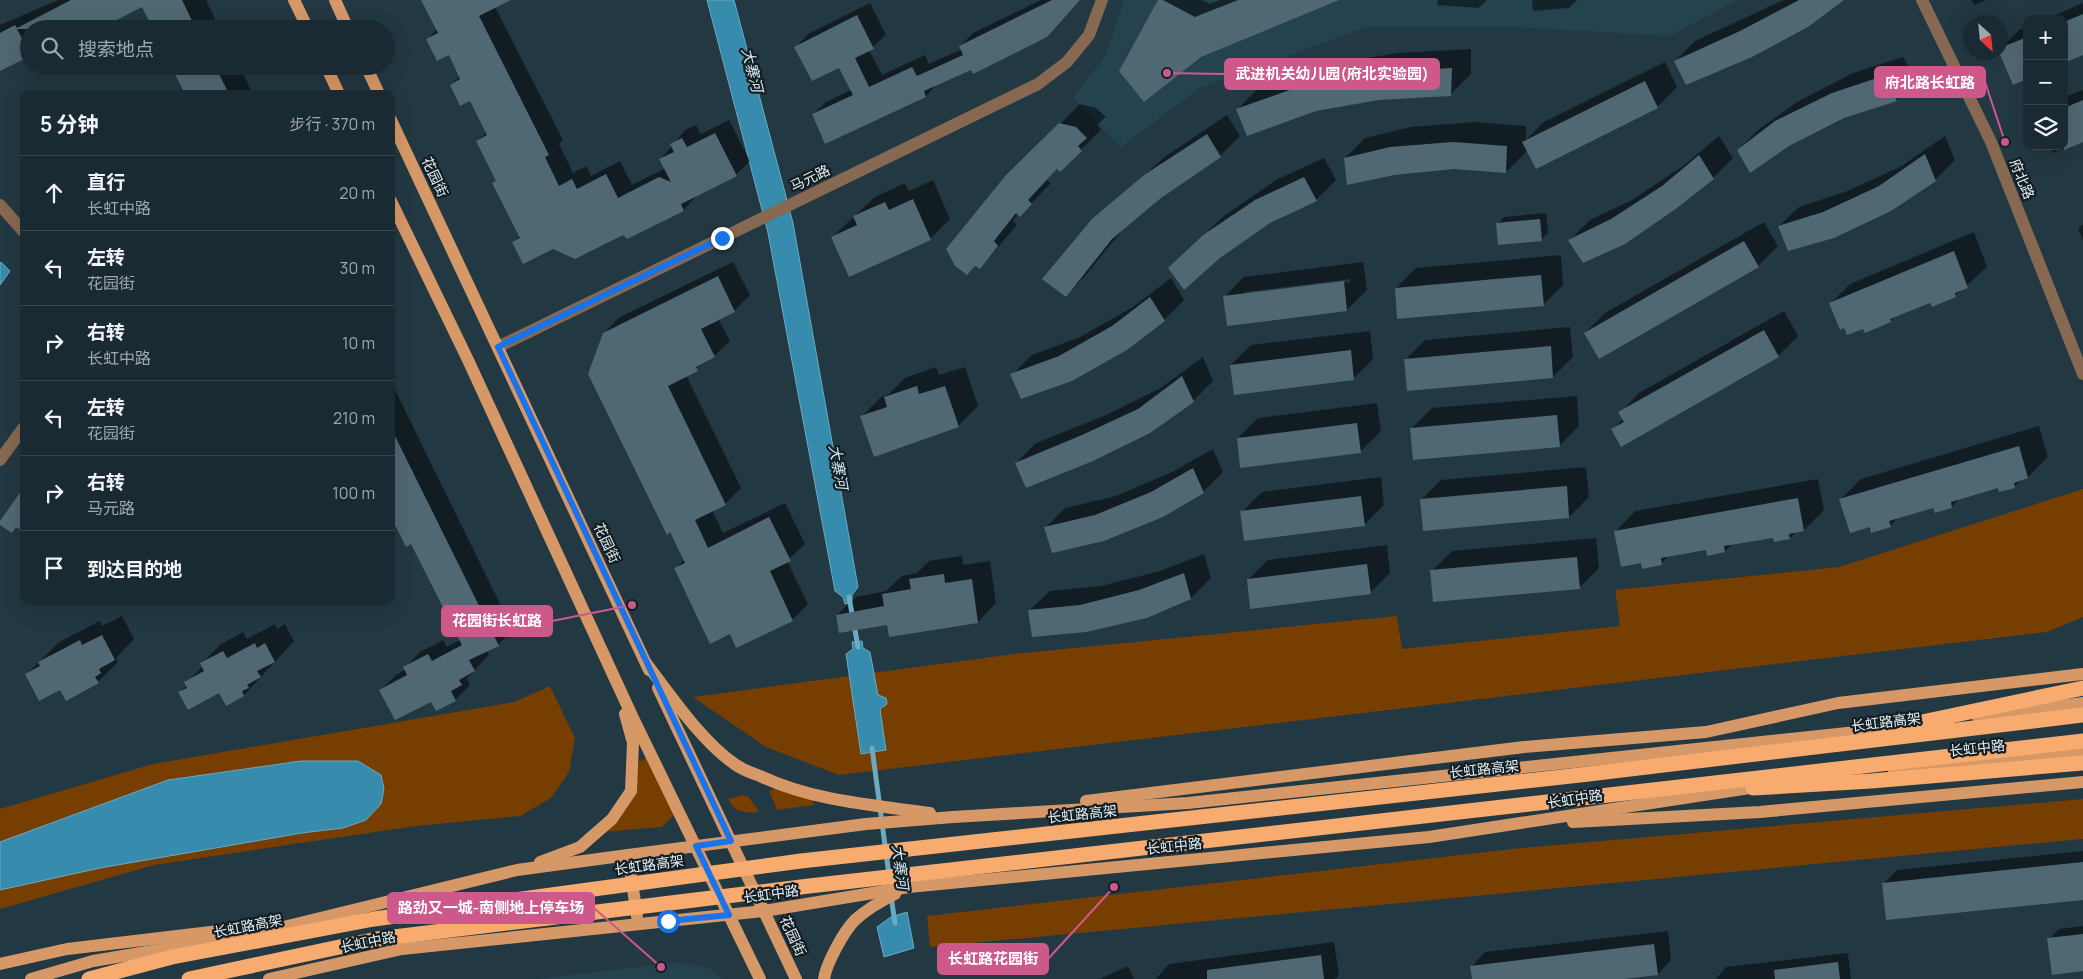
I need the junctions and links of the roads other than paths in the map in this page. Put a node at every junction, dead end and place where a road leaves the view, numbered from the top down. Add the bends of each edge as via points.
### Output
1 (294, 0) edge
2 (335, 0) edge
3 (1102, 0) edge
4 (1922, 0) edge
5 (304, 20) edge
6 (344, 20) edge
7 (330, 75) edge
8 (370, 75) edge
9 (338, 90) edge
10 (377, 90) edge
11 (395, 128) edge
12 (0, 205) edge
13 (395, 210) edge
14 (20, 228) edge
15 (498, 347) junction
16 (2083, 374) edge
17 (20, 432) edge
18 (0, 460) edge
19 (646, 663) junction
20 (2083, 674) edge
21 (614, 675) junction
22 (2083, 688) edge
23 (2083, 703) edge
24 (2083, 715) edge
25 (2083, 741) edge
26 (1796, 749) junction
27 (2083, 752) edge
28 (2083, 763) edge
29 (2083, 782) edge
30 (1587, 797) junction
31 (898, 815) junction
32 (953, 817) junction
33 (1501, 826) junction
34 (731, 841) junction
35 (696, 846) junction
36 (628, 855) junction
37 (517, 870) junction
38 (882, 896) junction
39 (764, 911) junction
40 (729, 915) junction
41 (320, 917) junction
42 (638, 924) junction
43 (0, 964) edge
44 (31, 979) edge
45 (90, 979) edge
46 (189, 979) edge
47 (269, 979) edge
48 (760, 979) edge
49 (796, 979) edge
50 (824, 979) edge

1 - 5 main road
2 - 6 main road
3 - 15 street, 马元路 via 1089,35 1067,62 1038,84
4 - 16 street, 府北路 via 1991,142
7 - 9 main road
8 - 10 main road
11 - 15 main road, 花园街
12 - 14 street
13 - 21 main road
15 - 19 main road, 花园街
17 - 18 street
19 - 31 main road via 706,737 736,765 777,784
19 - 34 main road, 花园街
20 - 32 main road via 1838,703 1706,732 1524,748
21 - 35 main road
21 - 37 main road via 634,743 630,790 612,819 580,847
22 - 26 highway, bridge
23 - 32 main road via 1842,734 1188,803
24 - 26 highway, 长虹路高架, bridge
25 - 30 highway, bridge
26 - 45 highway, 长虹路高架, bridge via 800,861 374,919 172,957
27 - 33 main road, 长虹中路 via 1759,786
28 - 30 highway, bridge via 1872,782
29 - 33 main road via 1760,812
30 - 46 highway, bridge via 377,939
31 - 32 main road
31 - 34 main road via 866,824
33 - 38 main road, 长虹中路 via 1429,837 909,887
34 - 35 main road
34 - 39 main road, 花园街
35 - 36 main road
35 - 40 main road
36 - 37 main road
36 - 42 main road
37 - 41 main road
38 - 39 main road, 长虹中路
38 - 50 main road via 854,921 836,949
39 - 40 main road, 长虹中路
39 - 49 main road, 花园街
40 - 42 main road, 长虹中路
40 - 48 main road
41 - 43 main road via 67,949
41 - 44 main road via 258,932 92,961
42 - 47 main road, 长虹中路 via 402,949

